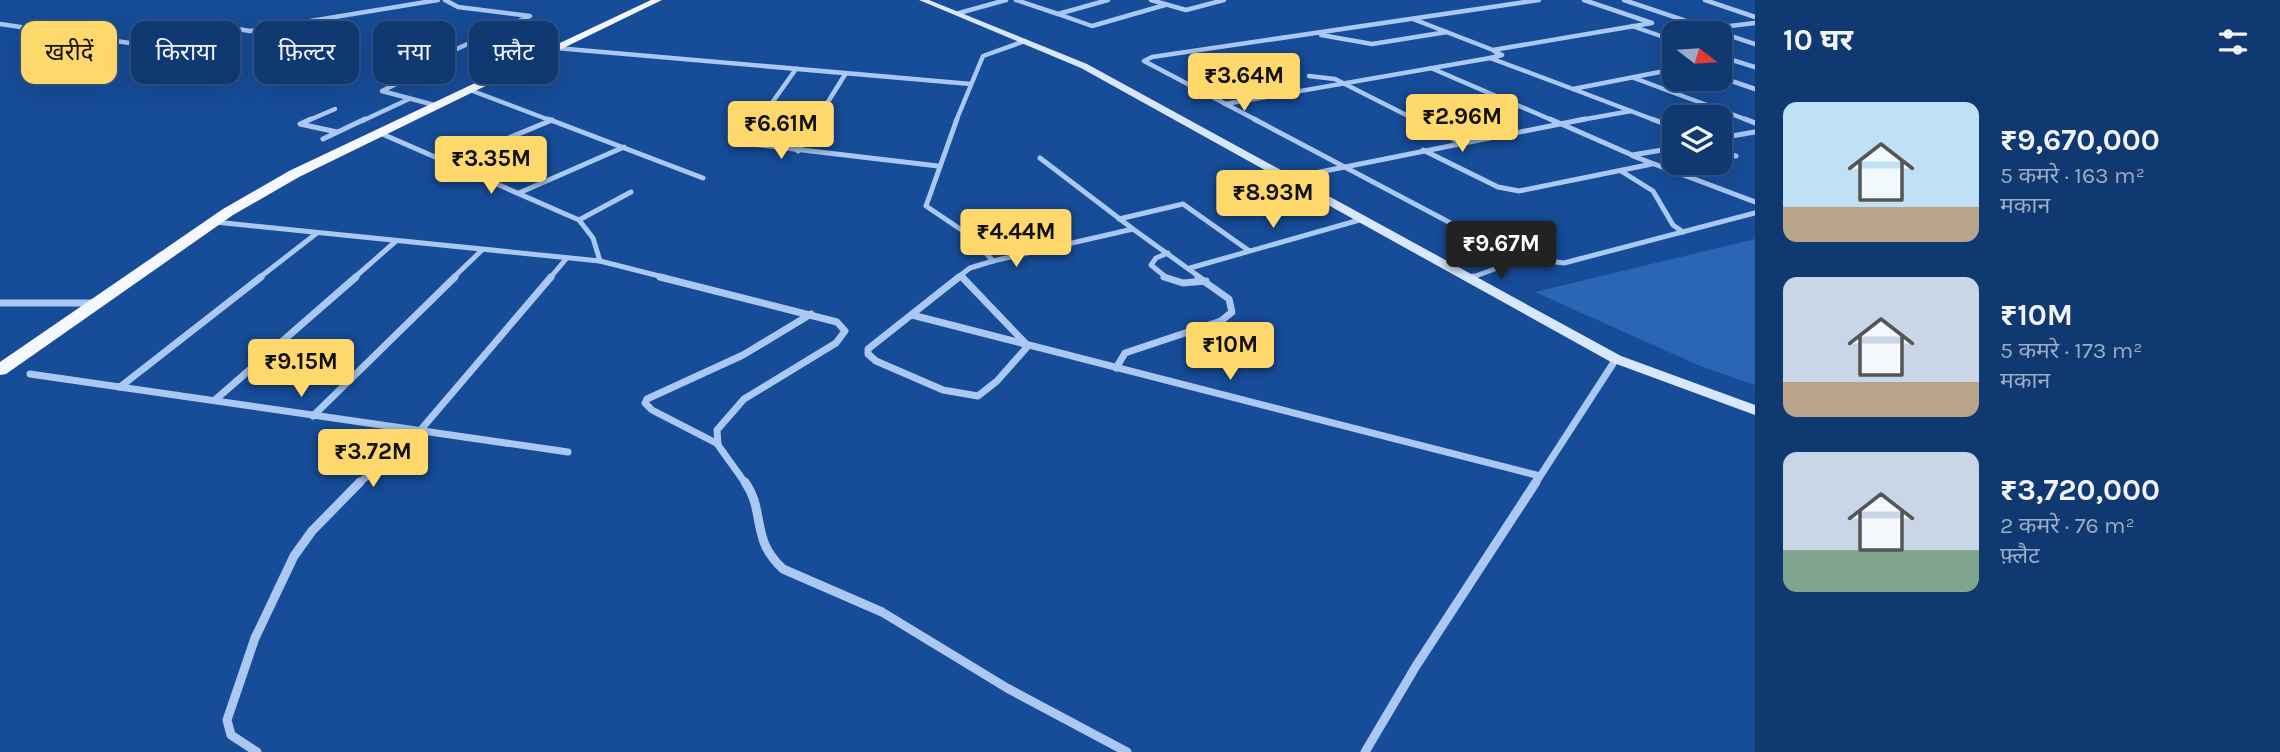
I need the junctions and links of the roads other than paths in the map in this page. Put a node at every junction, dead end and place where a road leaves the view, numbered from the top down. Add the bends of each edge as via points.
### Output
1 (438, 0) edge
2 (444, 0) edge
3 (658, 0) edge
4 (923, 0) edge
5 (1006, 0) edge
6 (1016, 0) edge
7 (1036, 0) edge
8 (1108, 0) edge
9 (1152, 0) edge
10 (1224, 0) edge
11 (1539, 0) edge
12 (1584, 0) edge
13 (1624, 0) edge
14 (1705, 0) edge
15 (1028, 2) junction
16 (1165, 5) junction
17 (959, 13) junction
18 (1058, 14) junction
19 (1755, 17) edge
20 (1413, 19) junction
21 (1686, 21) edge
22 (1755, 23) edge
23 (0, 24) edge
24 (1632, 26) junction
25 (1732, 26) edge
26 (1448, 32) junction
27 (1314, 33) junction
28 (1662, 36) edge
29 (1732, 36) edge
30 (1025, 41) junction
31 (1755, 44) edge
32 (558, 47) edge
33 (558, 48) edge
34 (1493, 50) junction
35 (1490, 58) junction
36 (1732, 60) edge
37 (1755, 67) edge
38 (1430, 68) junction
39 (796, 69) junction
40 (1662, 72) edge
41 (846, 73) junction
42 (1309, 76) dead end
43 (1634, 77) junction
44 (1732, 81) edge
45 (1344, 83) junction
46 (482, 84) edge
47 (971, 84) junction
48 (1573, 89) junction
49 (1755, 89) edge
50 (470, 90) junction
51 (410, 98) junction
52 (1224, 104) junction
53 (438, 106) junction
54 (335, 109) dead end
55 (1631, 111) junction
56 (553, 120) junction
57 (1557, 123) junction
58 (1662, 123) edge
59 (1755, 123) edge
60 (338, 132) junction
61 (1755, 132) edge
62 (380, 133) junction
63 (1732, 136) edge
64 (323, 139) dead end
65 (1459, 142) junction
66 (624, 147) junction
67 (1422, 150) junction
68 (1662, 150) edge
69 (798, 151) junction
70 (1632, 155) junction
71 (1732, 155) edge
72 (1737, 156) dead end
73 (1040, 158) dead end
74 (448, 163) junction
75 (1652, 164) junction
76 (938, 166) junction
77 (1343, 166) junction
78 (1621, 171) junction
79 (703, 178) dead end
80 (1290, 178) junction
81 (631, 192) dead end
82 (519, 194) junction
83 (1755, 202) edge
84 (1755, 213) edge
85 (1363, 218) junction
86 (1119, 219) junction
87 (579, 220) junction
88 (214, 222) junction
89 (1133, 229) junction
90 (317, 232) junction
91 (1683, 232) junction
92 (396, 241) junction
93 (482, 250) junction
94 (1248, 250) junction
95 (1168, 253) junction
96 (1524, 258) junction
97 (566, 259) junction
98 (600, 261) junction
99 (993, 261) junction
100 (1190, 268) junction
101 (961, 276) junction
102 (1470, 278) junction
103 (1206, 281) junction
104 (0, 303) edge
105 (98, 303) junction
106 (811, 314) junction
107 (912, 316) junction
108 (1028, 346) junction
109 (1616, 359) junction
110 (1116, 368) junction
111 (0, 370) edge
112 (30, 374) dead end
113 (120, 387) junction
114 (215, 400) junction
115 (1755, 410) edge
116 (313, 416) junction
117 (418, 433) junction
118 (718, 445) junction
119 (568, 452) dead end
120 (1540, 476) junction
121 (257, 752) edge
122 (1127, 752) edge
123 (1365, 752) edge

1 - 23 street via 250,31 225,27 157,47
2 - 51 street via 458,7 530,16 432,60 422,71 382,91
3 - 32 main road
4 - 17 street
5 - 17 street
6 - 15 street
7 - 15 street
8 - 18 street
9 - 16 street
10 - 16 street via 1190,9
11 - 20 street
12 - 24 street via 1652,23
13 - 21 street
14 - 19 street
15 - 18 street
16 - 18 street via 1091,26
17 - 30 street
20 - 26 street
20 - 27 street
22 - 25 street
24 - 28 street
24 - 34 street
26 - 27 street via 1372,44
26 - 34 street
27 - 52 street via 1144,60
29 - 31 street
30 - 47 street via 983,55
30 - 80 street via 1084,66
33 - 39 street
34 - 35 street via 1502,55
35 - 38 street
35 - 48 street
36 - 37 street
38 - 45 street
38 - 57 street
39 - 41 street
39 - 69 street via 743,143
40 - 43 street
41 - 47 street
41 - 69 street
42 - 45 street via 1323,75
43 - 48 street
43 - 59 street
44 - 49 street
45 - 52 street
45 - 65 street
46 - 50 main road
47 - 76 street
48 - 55 street
50 - 53 main road
50 - 56 street
51 - 53 street
51 - 60 street
52 - 77 street
53 - 62 main road
54 - 60 street via 300,124
55 - 57 street
55 - 58 street
56 - 66 street
56 - 74 street
57 - 65 street
57 - 70 street
60 - 64 street
61 - 63 street
62 - 74 street
62 - 88 main road via 294,174
65 - 67 street
66 - 79 street
66 - 82 street
67 - 77 street
67 - 78 street via 1498,187 1519,191
68 - 70 street
69 - 76 street
70 - 75 street
71 - 72 street
73 - 86 street
74 - 82 street
75 - 78 street
75 - 83 street
76 - 99 street via 926,206 972,237
77 - 80 street
77 - 96 street via 1504,252
78 - 91 street via 1653,191 1673,225
80 - 85 street
81 - 87 street
82 - 87 street
84 - 91 street
85 - 94 street
85 - 102 street
86 - 89 street
86 - 94 street via 1183,204
87 - 98 street via 593,238
88 - 90 street
88 - 105 main road
89 - 95 street
89 - 99 street
90 - 92 street
90 - 113 street
91 - 96 street via 1564,263
92 - 93 street
92 - 114 street
93 - 97 street
93 - 116 street
94 - 100 street
95 - 100 street
95 - 103 street via 1151,265 1164,276 1185,285
96 - 102 street
97 - 98 street
97 - 117 street
98 - 106 street
99 - 101 street
100 - 103 street
101 - 107 street
101 - 108 street
102 - 109 street
103 - 110 street via 1228,299 1231,312 1221,321 1125,352
104 - 105 street
105 - 111 main road
106 - 118 street via 843,327 843,337 744,399 717,430
106 - 118 street via 743,355 647,399 648,407
107 - 108 street
107 - 108 street via 872,344 868,354 964,397 984,391
108 - 110 street
109 - 115 street
109 - 120 street
110 - 120 street
112 - 113 street
113 - 114 street
114 - 116 street
116 - 117 street
117 - 119 street
117 - 121 street via 372,469 321,521 294,556 275,592 227,720 231,735
118 - 122 street via 748,485 761,541 783,569 882,612 1007,688
120 - 123 street

